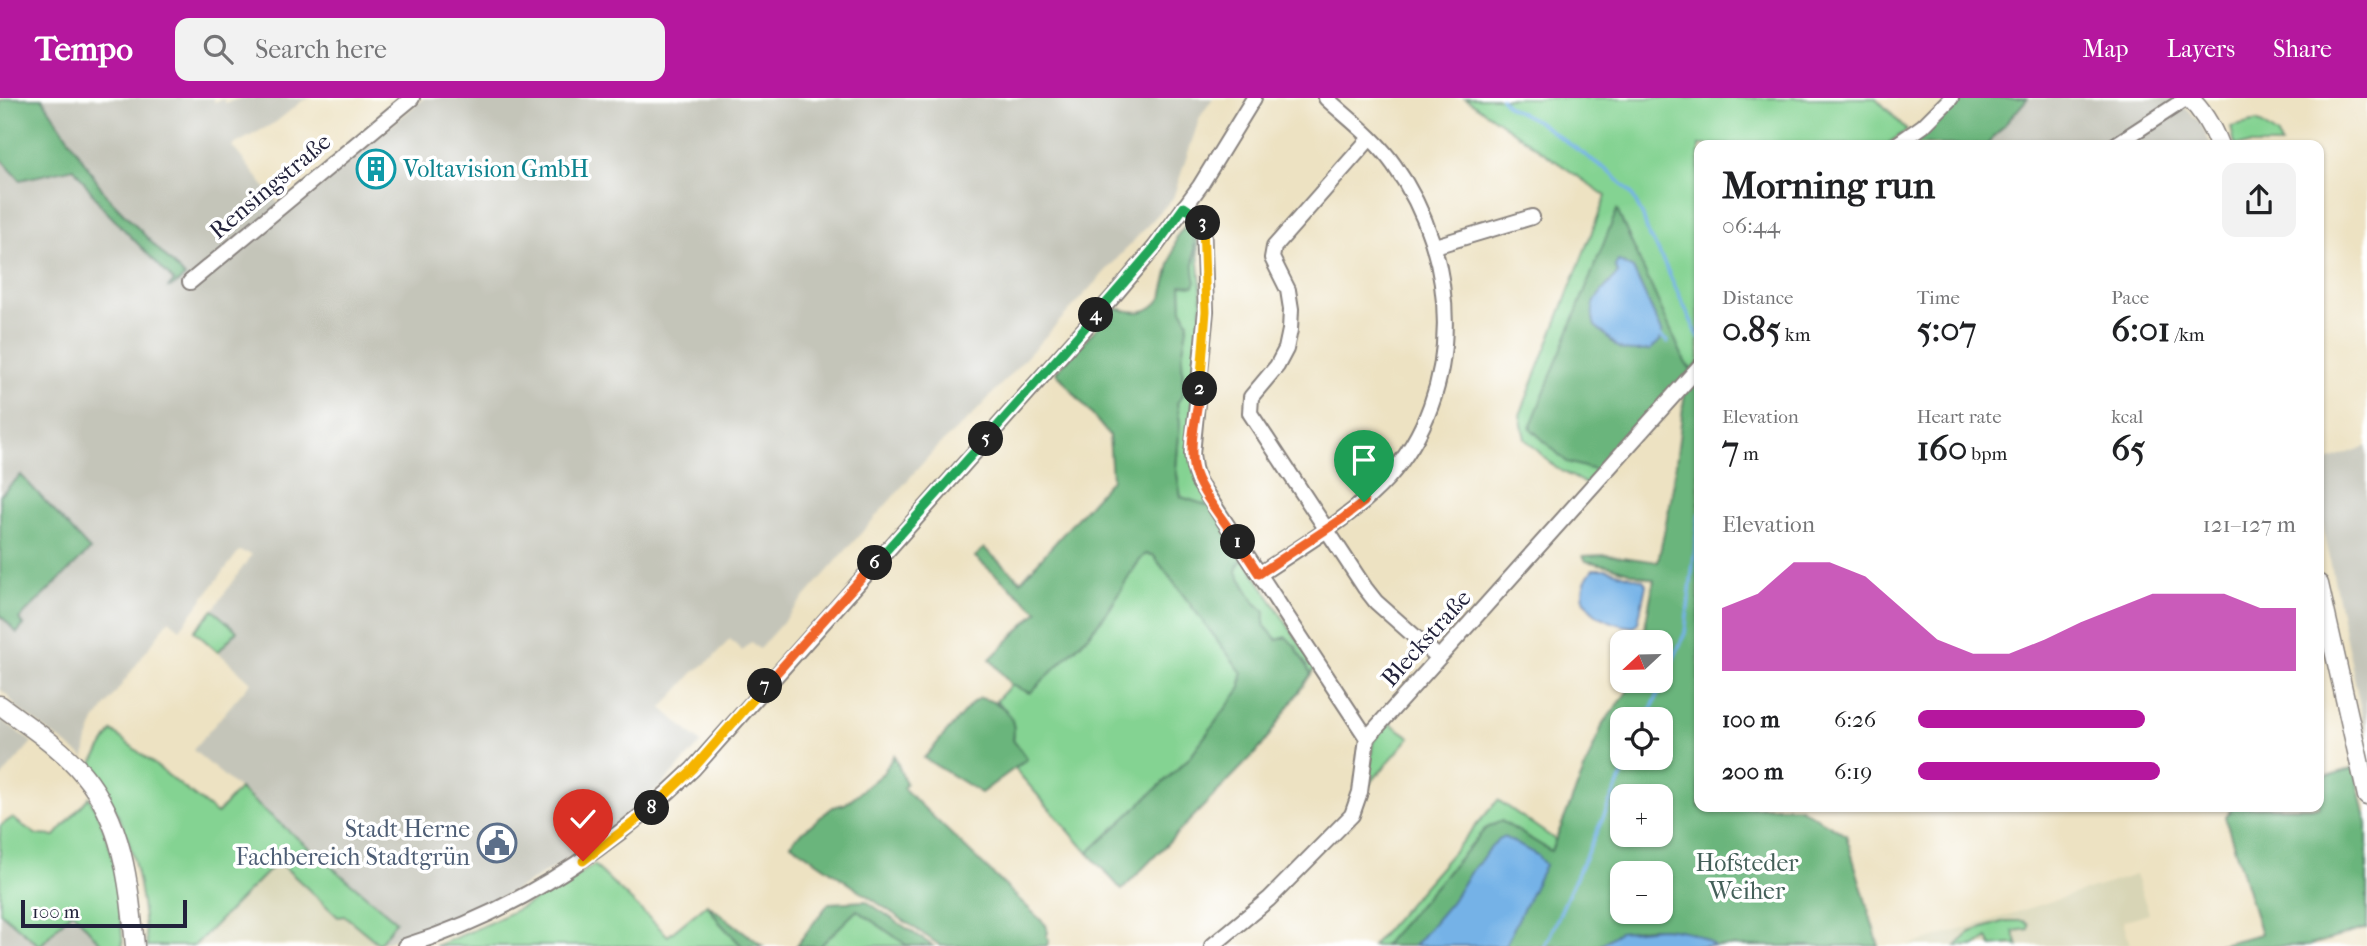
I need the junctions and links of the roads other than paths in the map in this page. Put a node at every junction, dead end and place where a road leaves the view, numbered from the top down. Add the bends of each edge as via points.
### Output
1 (412, 98) edge
2 (1246, 98) edge
3 (1254, 98) edge
4 (1326, 98) edge
5 (1951, 98) edge
6 (2188, 98) edge
7 (1370, 138) junction
8 (1904, 140) edge
9 (2123, 140) edge
10 (2217, 140) edge
11 (1188, 201) junction
12 (1532, 217) dead end
13 (1435, 246) junction
14 (190, 282) dead end
15 (1694, 372) edge
16 (1327, 529) junction
17 (1259, 574) junction
18 (2324, 606) edge
19 (1438, 657) junction
20 (0, 705) edge
21 (1367, 738) junction
22 (2367, 796) edge
23 (135, 946) edge
24 (405, 946) edge
25 (1212, 946) edge

1 - 14 street, Rensingstraße
2 - 11 street via 1206,158
3 - 11 street
4 - 7 street
5 - 8 street
6 - 9 street
6 - 10 street via 2201,109
7 - 13 street via 1410,189
7 - 16 street via 1274,247 1272,258 1288,290 1290,330 1277,366 1251,397 1250,413
11 - 17 street via 1203,220 1206,311 1194,468
11 - 24 street via 1109,301 661,800 599,850 538,888 464,925
12 - 13 street
13 - 16 street via 1446,307 1445,343 1424,420 1388,478
15 - 19 street, Bleckstraße
16 - 17 street
16 - 19 street via 1376,602
17 - 21 street
18 - 22 street
19 - 21 street, Bleckstraße
20 - 23 street via 81,772 105,807 120,844
21 - 25 street via 1352,815 1269,899

